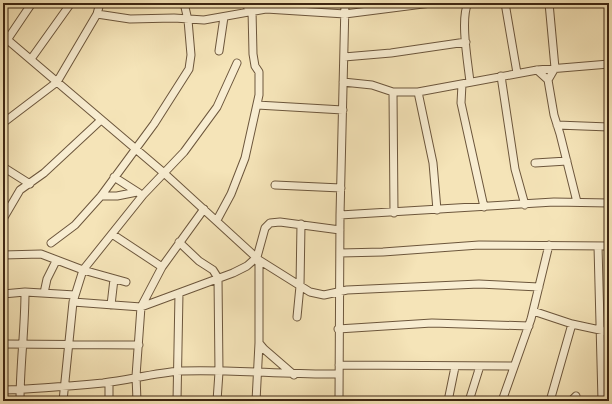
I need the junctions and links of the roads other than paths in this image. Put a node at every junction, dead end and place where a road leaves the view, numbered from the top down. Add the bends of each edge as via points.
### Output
1 (32, 3) edge
2 (71, 3) edge
3 (100, 3) edge
4 (184, 3) edge
5 (243, 3) edge
6 (345, 3) edge
7 (431, 3) edge
8 (468, 3) edge
9 (506, 3) edge
10 (549, 3) edge
11 (252, 10) junction
12 (97, 14) junction
13 (345, 14) junction
14 (224, 17) junction
15 (188, 20) junction
16 (5, 37) edge
17 (466, 42) junction
18 (3, 46) edge
19 (220, 51) dead end
20 (344, 57) junction
21 (30, 59) junction
22 (237, 63) dead end
23 (609, 64) edge
24 (554, 68) junction
25 (537, 70) junction
26 (517, 73) junction
27 (501, 76) junction
28 (548, 80) junction
29 (57, 82) junction
30 (343, 82) junction
31 (470, 82) junction
32 (462, 84) junction
33 (393, 92) junction
34 (418, 92) junction
35 (256, 105) junction
36 (343, 110) junction
37 (101, 120) junction
38 (3, 123) edge
39 (557, 125) junction
40 (609, 127) edge
41 (135, 148) junction
42 (568, 161) junction
43 (535, 162) dead end
44 (3, 166) edge
45 (164, 173) junction
46 (114, 176) junction
47 (30, 184) junction
48 (275, 185) dead end
49 (341, 188) junction
50 (140, 193) junction
51 (101, 196) junction
52 (577, 202) junction
53 (609, 203) edge
54 (525, 205) junction
55 (6, 207) edge
56 (484, 207) junction
57 (204, 209) junction
58 (437, 210) junction
59 (394, 213) junction
60 (340, 215) junction
61 (3, 219) edge
62 (217, 220) junction
63 (301, 224) junction
64 (340, 230) junction
65 (112, 234) junction
66 (179, 242) junction
67 (51, 243) dead end
68 (549, 245) junction
69 (598, 246) junction
70 (609, 246) edge
71 (340, 253) junction
72 (3, 255) edge
73 (258, 259) junction
74 (56, 261) junction
75 (162, 266) junction
76 (83, 270) junction
77 (218, 278) junction
78 (114, 279) junction
79 (126, 282) dead end
80 (300, 286) junction
81 (539, 287) junction
82 (25, 292) junction
83 (44, 293) junction
84 (179, 293) junction
85 (339, 293) junction
86 (3, 294) edge
87 (74, 299) junction
88 (111, 305) junction
89 (141, 307) junction
90 (533, 310) junction
91 (297, 318) dead end
92 (572, 324) junction
93 (529, 326) junction
94 (338, 329) junction
95 (601, 330) junction
96 (609, 332) edge
97 (259, 342) junction
98 (3, 344) edge
99 (68, 345) junction
100 (24, 346) junction
101 (139, 346) junction
102 (339, 365) junction
103 (480, 366) junction
104 (514, 366) junction
105 (456, 367) junction
106 (257, 371) junction
107 (178, 372) junction
108 (219, 372) junction
109 (338, 374) junction
110 (294, 375) junction
111 (136, 376) junction
112 (109, 382) junction
113 (65, 386) junction
114 (3, 390) edge
115 (19, 397) edge
116 (63, 401) edge
117 (109, 401) edge
118 (137, 401) edge
119 (177, 401) edge
120 (217, 401) edge
121 (256, 401) edge
122 (339, 401) edge
123 (448, 401) edge
124 (469, 401) edge
125 (502, 401) edge
126 (550, 401) edge
127 (602, 401) edge

1 - 16 street
2 - 21 street
3 - 12 street
4 - 15 street
5 - 11 street
6 - 13 street
7 - 13 street
8 - 17 street
9 - 26 street
10 - 24 street
11 - 13 street
11 - 14 street
11 - 35 street via 253,54 260,84
12 - 15 street via 130,19
12 - 29 street
13 - 20 street
14 - 15 street
14 - 19 street
15 - 41 street via 191,65 171,99
16 - 18 street
16 - 21 street
17 - 20 street
17 - 31 street
20 - 30 street
21 - 29 street
22 - 45 street via 217,107 184,152
23 - 24 street
24 - 25 street
24 - 28 street
25 - 26 street
25 - 28 street
26 - 27 street
27 - 31 street
27 - 54 street via 515,169
28 - 39 street
29 - 37 street
29 - 38 street
30 - 33 street
30 - 36 street
31 - 32 street
32 - 34 street
32 - 56 street via 461,103
33 - 34 street
33 - 59 street
34 - 58 street via 433,163
35 - 36 street
35 - 62 street via 245,158 231,194
36 - 49 street
37 - 41 street
37 - 47 street via 69,152
39 - 40 street
39 - 42 street
41 - 45 street
41 - 46 street
42 - 43 street
42 - 52 street
44 - 47 street
45 - 50 street
45 - 57 street
46 - 50 street
46 - 51 street
47 - 55 street
48 - 49 street
49 - 60 street
50 - 51 street
50 - 65 street
51 - 67 street via 75,225
52 - 53 street
52 - 54 street
54 - 56 street
55 - 61 street
56 - 58 street
57 - 62 street
57 - 66 street
58 - 59 street
59 - 60 street
60 - 64 street
62 - 73 street
63 - 64 street
63 - 73 street via 270,223 263,233
63 - 80 street
64 - 71 street
65 - 75 street
65 - 76 street
66 - 75 street
66 - 77 street via 199,261 214,270
68 - 69 street
68 - 71 street via 479,245
68 - 81 street
69 - 70 street
69 - 95 street
71 - 85 street
72 - 74 street via 41,254
73 - 77 street
73 - 80 street
73 - 97 street
74 - 76 street
74 - 83 street via 47,279
75 - 89 street
76 - 78 street
76 - 87 street
77 - 84 street
77 - 108 street
78 - 79 street
78 - 88 street
80 - 85 street via 310,292 324,295
80 - 91 street
81 - 85 street via 479,284
81 - 90 street
82 - 83 street
82 - 86 street
82 - 100 street
83 - 87 street
84 - 89 street
84 - 107 street
85 - 94 street
87 - 88 street
87 - 99 street
88 - 89 street
89 - 101 street
90 - 92 street
90 - 93 street
92 - 95 street
92 - 126 street
93 - 94 street via 432,323
93 - 104 street
94 - 102 street
95 - 96 street
95 - 127 street
97 - 106 street
97 - 110 street
98 - 100 street
99 - 100 street
99 - 101 street
99 - 113 street
100 - 115 street
101 - 111 street
102 - 105 street
102 - 109 street
103 - 104 street
103 - 105 street
103 - 124 street
104 - 125 street
105 - 123 street
106 - 108 street
106 - 110 street
106 - 121 street
107 - 108 street
107 - 111 street
107 - 119 street
108 - 120 street
109 - 110 street
109 - 122 street
111 - 112 street
111 - 118 street
112 - 113 street
112 - 117 street
113 - 115 street
113 - 116 street
114 - 115 street

